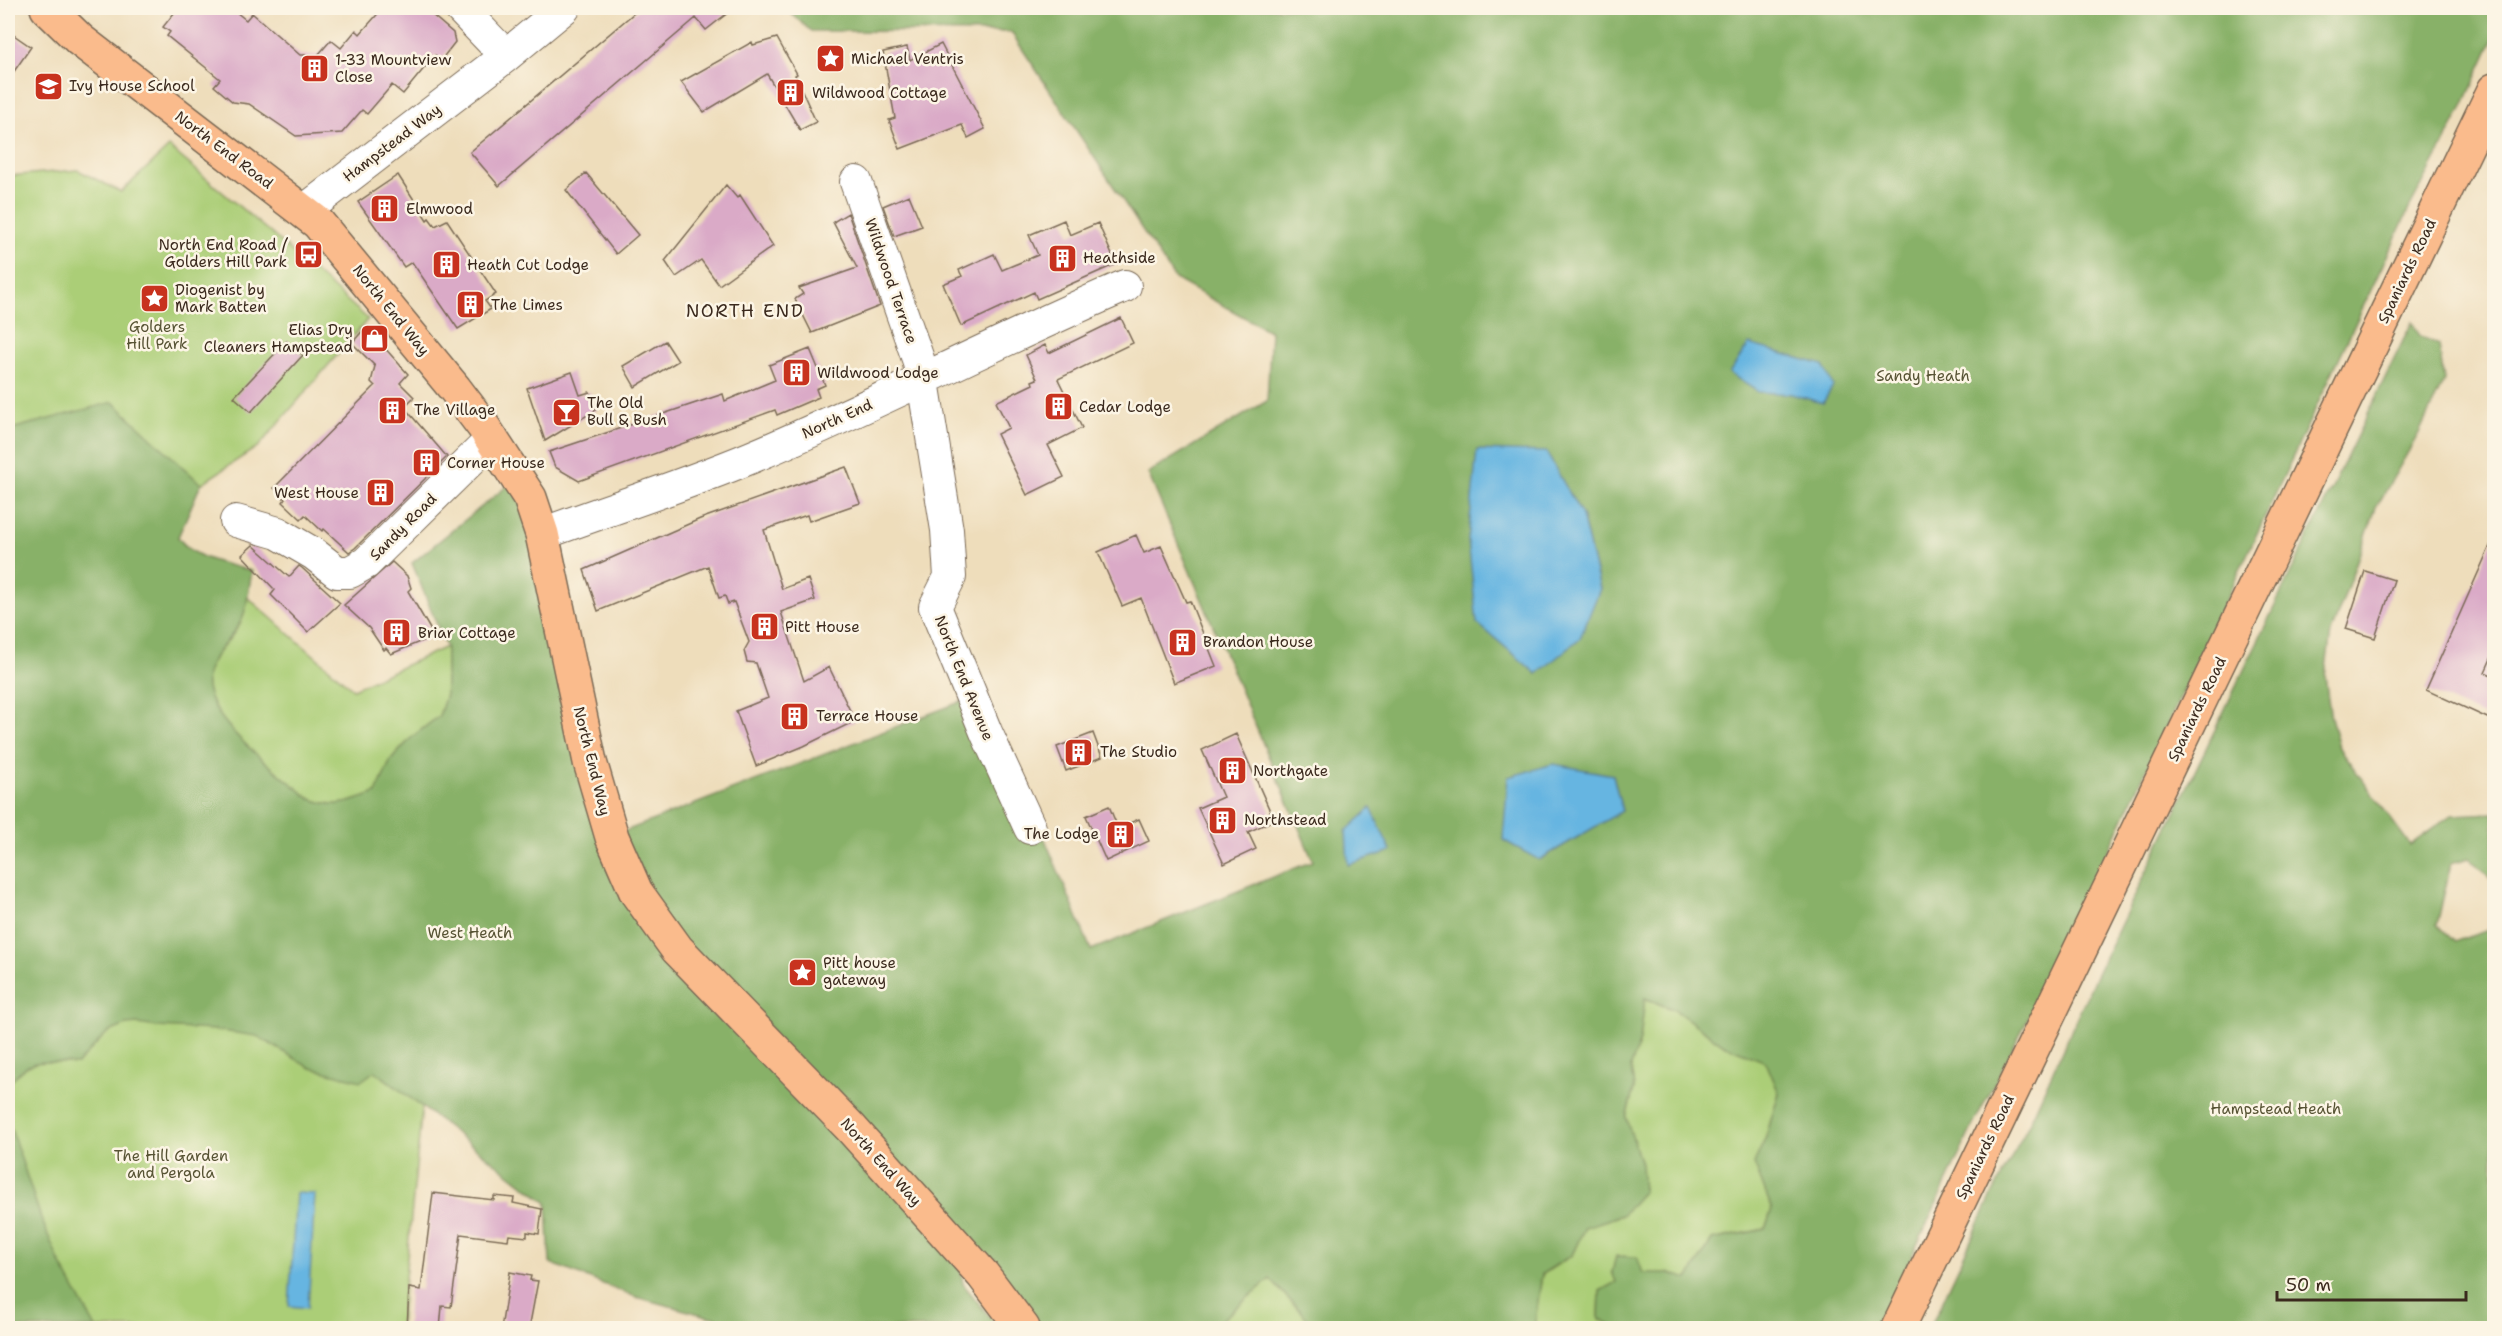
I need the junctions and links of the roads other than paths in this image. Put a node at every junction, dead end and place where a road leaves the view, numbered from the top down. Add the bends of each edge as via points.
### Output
1 (47, 8) edge
2 (460, 8) edge
3 (564, 8) edge
4 (506, 56) junction
5 (2494, 90) edge
6 (856, 182) dead end
7 (311, 217) junction
8 (1125, 286) dead end
9 (923, 381) junction
10 (492, 439) junction
11 (236, 520) dead end
12 (542, 534) junction
13 (1030, 828) dead end
14 (957, 1247) junction
15 (1007, 1329) edge
16 (1023, 1329) edge
17 (1898, 1329) edge

1 - 7 main road, North End Road via 80,40
2 - 4 street
3 - 4 street, Hampstead Way
4 - 7 street, Hampstead Way
5 - 17 main road, Spaniards Road
6 - 9 street, Wildwood Terrace
7 - 10 main road, North End Way via 455,388
8 - 9 street, North End
9 - 12 street, North End via 751,458
9 - 13 street, North End Avenue via 947,530 950,577 935,607
10 - 11 street, Sandy Road via 366,563 350,572 337,572 278,533
10 - 12 main road, North End Way via 530,498
12 - 14 main road, North End Way via 590,762 612,837 636,892 677,949 850,1126
14 - 15 main road, North End Way
14 - 16 main road, North End Way

